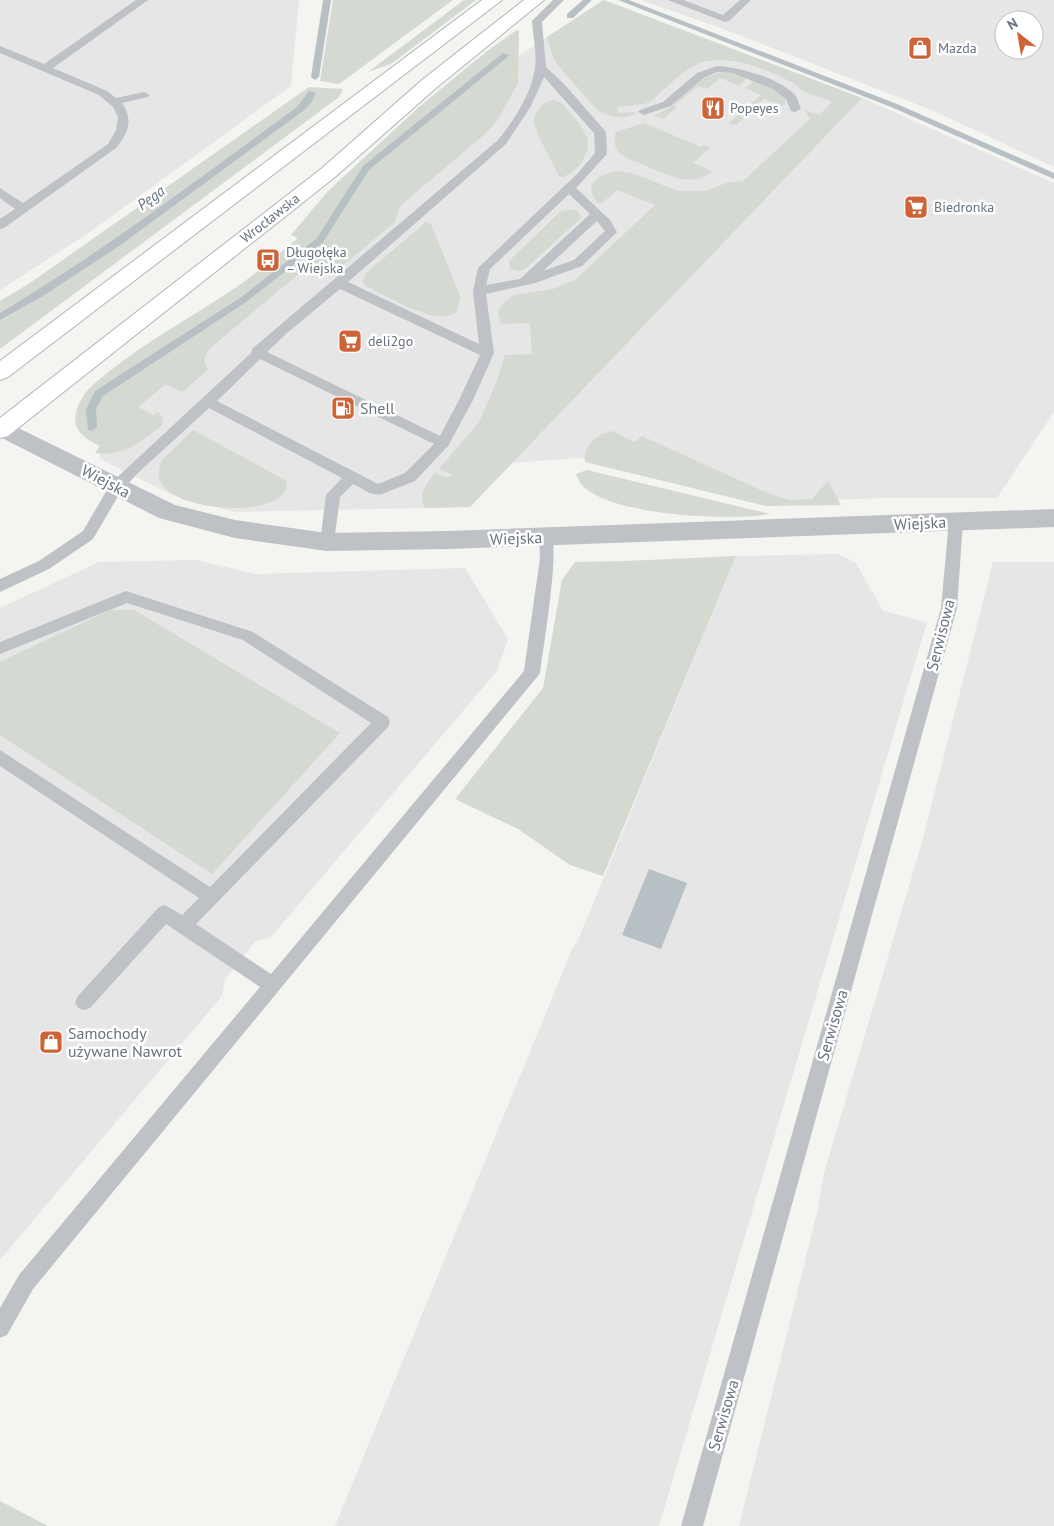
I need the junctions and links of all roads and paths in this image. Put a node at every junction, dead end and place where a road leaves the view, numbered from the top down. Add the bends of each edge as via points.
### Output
1 (143, 0) edge
2 (493, 0) edge
3 (535, 0) edge
4 (559, 0) edge
5 (673, 0) edge
6 (746, 0) edge
7 (0, 49) edge
8 (46, 68) junction
9 (541, 68) junction
10 (144, 95) dead end
11 (116, 101) junction
12 (795, 109) dead end
13 (644, 112) dead end
14 (568, 187) junction
15 (0, 192) edge
16 (23, 209) junction
17 (597, 214) junction
18 (0, 225) edge
19 (524, 282) junction
20 (338, 283) junction
21 (479, 290) junction
22 (257, 352) junction
23 (486, 353) junction
24 (0, 372) edge
25 (208, 402) junction
26 (1, 428) edge
27 (442, 443) junction
28 (351, 477) junction
29 (116, 486) junction
30 (1054, 518) edge
31 (956, 521) junction
32 (546, 537) junction
33 (327, 542) junction
34 (0, 586) edge
35 (0, 648) edge
36 (0, 757) edge
37 (211, 897) junction
38 (184, 925) junction
39 (273, 986) junction
40 (84, 1002) dead end
41 (0, 1328) edge
42 (692, 1526) edge

1 - 8 lane
2 - 24 main road
3 - 26 main road, Wrocławska via 429,84 328,173
4 - 9 lane via 537,21
5 - 6 lane via 725,19
7 - 8 lane
8 - 11 lane
9 - 14 lane via 600,132 601,154
9 - 20 lane via 534,89 502,142
10 - 11 lane
11 - 16 lane via 125,124 120,137
12 - 13 lane via 790,98 777,86 735,70 717,69 702,75 667,104
14 - 17 lane
14 - 21 lane via 484,268
15 - 16 lane
16 - 18 lane
17 - 19 lane
17 - 19 lane via 610,232 578,263
19 - 21 lane
20 - 22 lane
20 - 23 lane
21 - 23 lane
22 - 25 lane
22 - 27 lane
23 - 27 lane via 466,400
25 - 28 lane
25 - 29 lane
26 - 29 street, Wiejska
27 - 28 lane via 410,477 377,490
28 - 33 lane via 333,495
29 - 33 street, Wiejska via 168,512 235,528
29 - 34 lane via 88,535 44,565
30 - 31 street, Wiejska
31 - 32 street, Wiejska
31 - 42 lane, Serwisowa via 949,608
32 - 33 street, Wiejska
32 - 39 lane via 547,558 532,673
35 - 37 lane via 126,597 248,636 382,722
36 - 37 lane
37 - 38 lane
38 - 39 lane
38 - 40 lane via 165,913
39 - 41 lane via 26,1282

